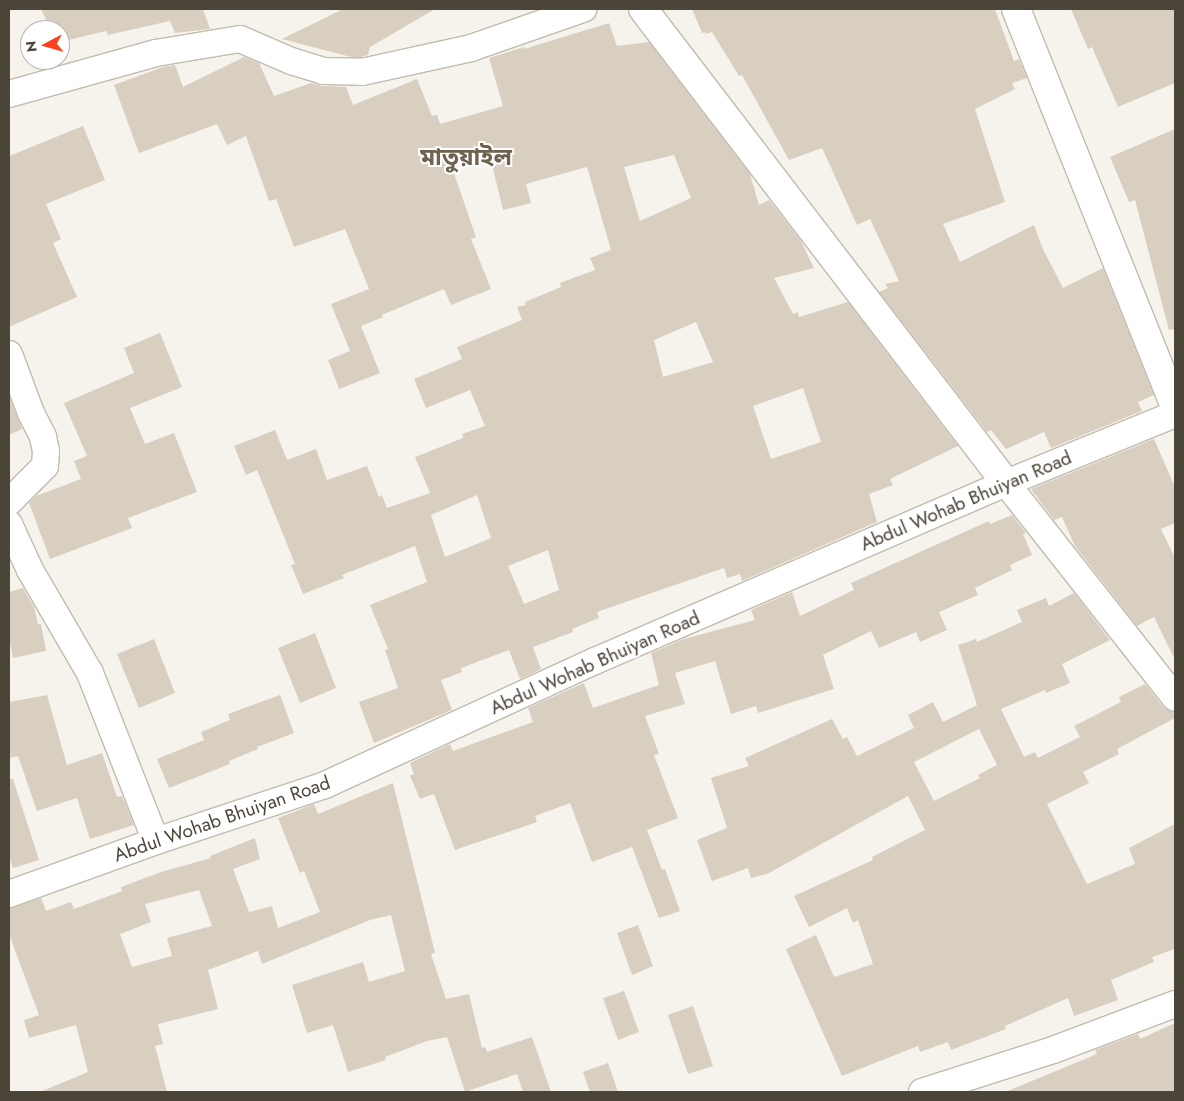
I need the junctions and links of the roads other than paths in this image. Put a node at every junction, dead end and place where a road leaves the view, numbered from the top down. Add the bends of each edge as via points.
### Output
1 (583, 9) edge
2 (643, 9) edge
3 (1016, 9) edge
4 (9, 94) edge
5 (9, 354) edge
6 (1175, 406) edge
7 (1175, 414) edge
8 (1006, 483) junction
9 (9, 502) edge
10 (9, 524) edge
11 (19, 574) edge
12 (1175, 698) edge
13 (156, 841) junction
14 (9, 894) edge
15 (1175, 1004) edge
16 (922, 1092) edge

1 - 4 street via 471,48 362,72 323,71 240,39 156,53
2 - 8 street
3 - 6 street
5 - 9 street via 43,436 46,451 45,466
7 - 8 street, Abdul Wohab Bhuiyan Road
8 - 12 street
8 - 13 street, Abdul Wohab Bhuiyan Road via 596,661 325,785
10 - 11 street
11 - 13 street via 90,672
13 - 14 street, Abdul Wohab Bhuiyan Road
15 - 16 street via 1052,1050

